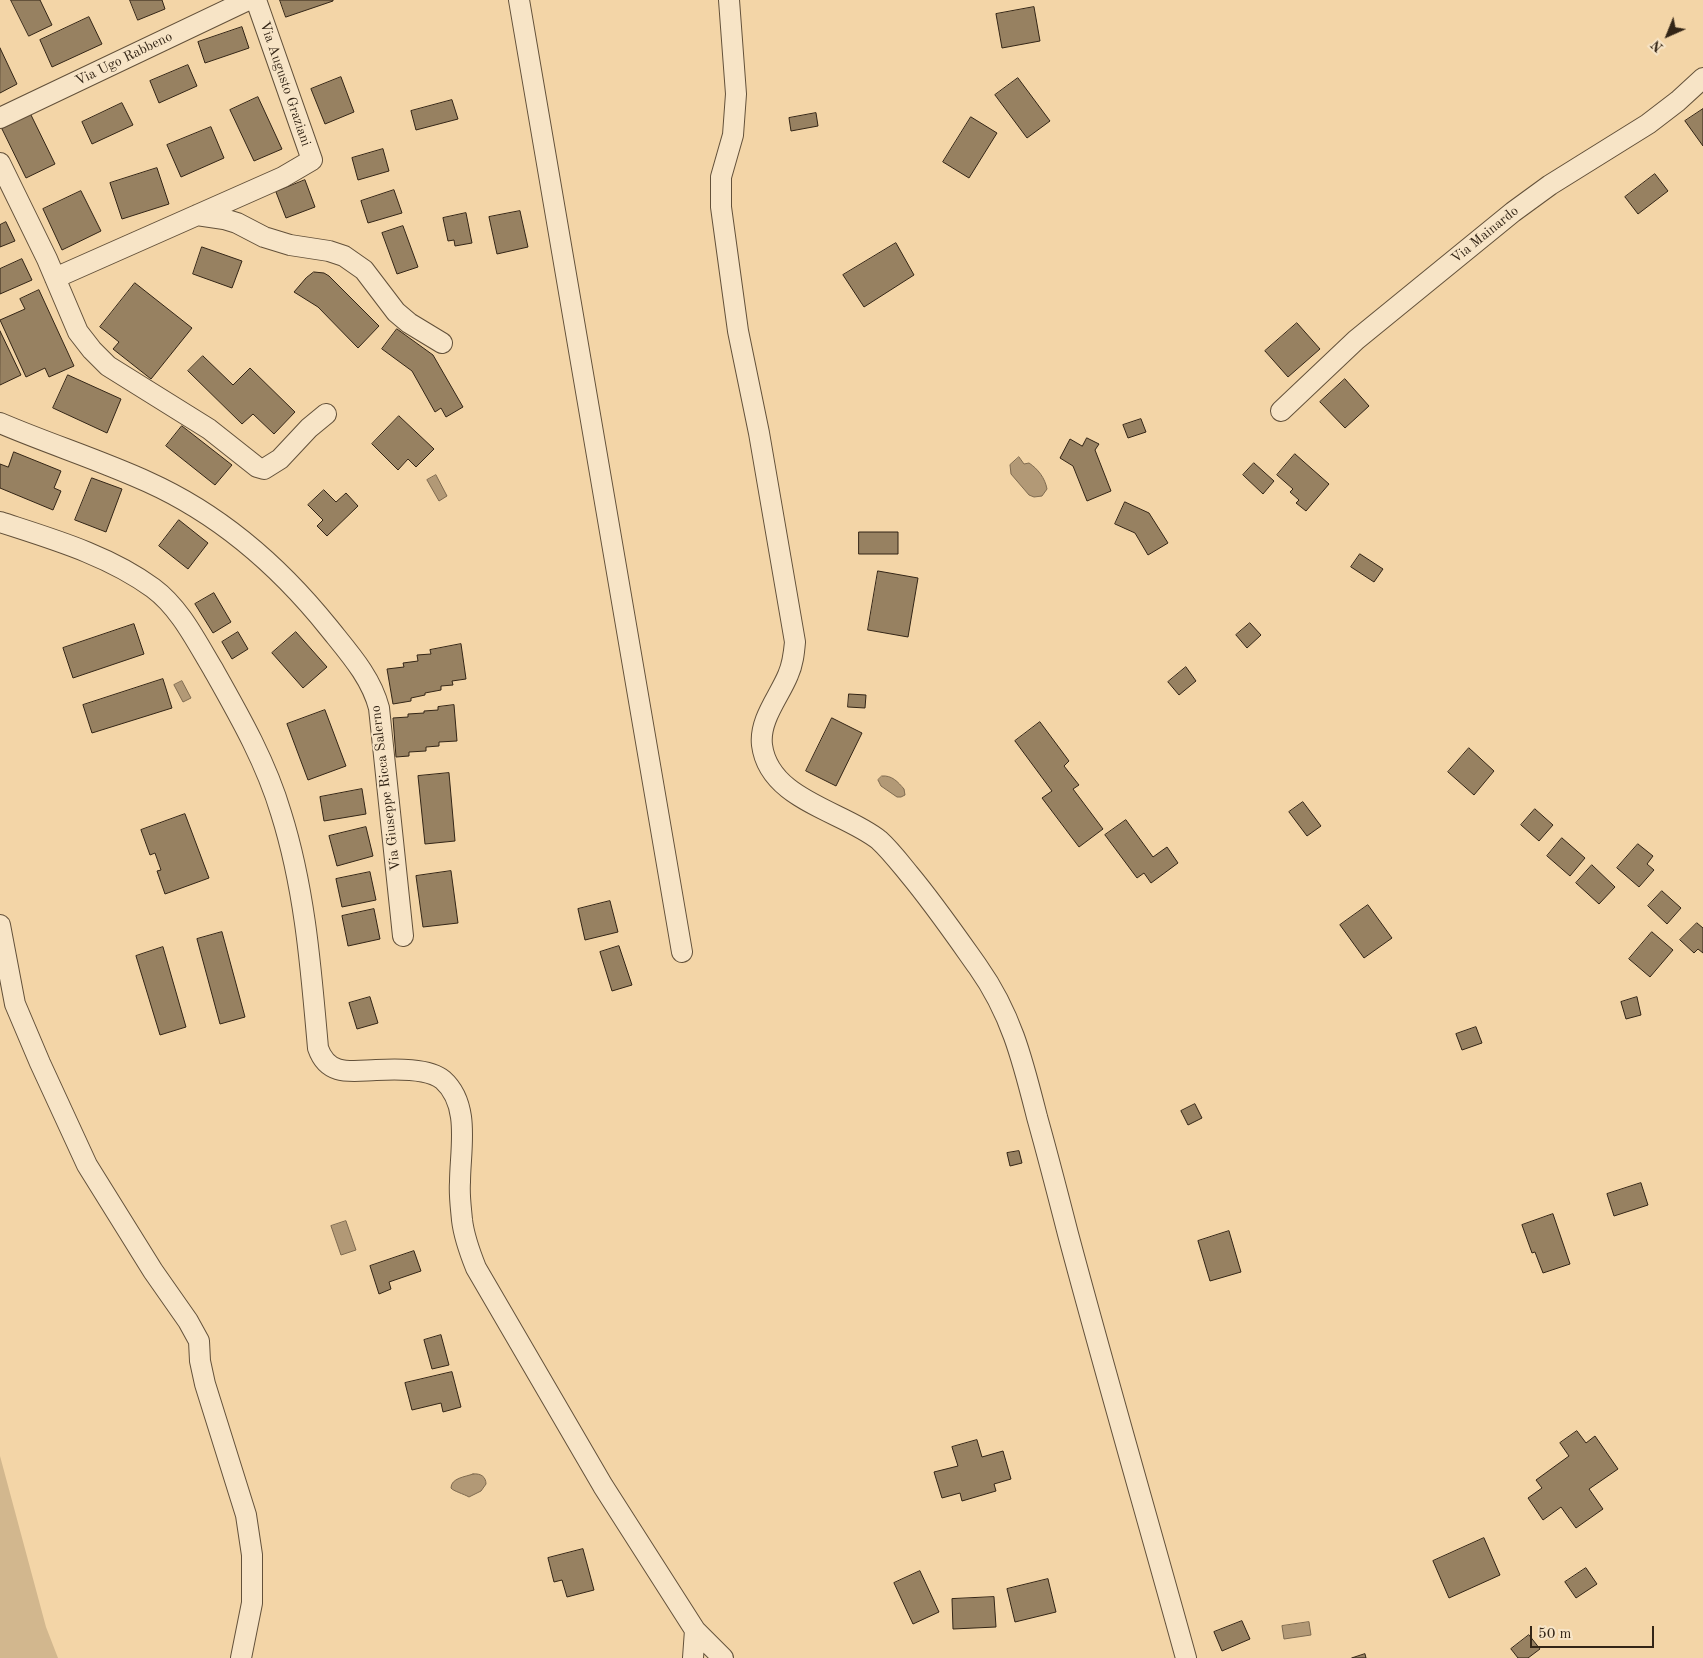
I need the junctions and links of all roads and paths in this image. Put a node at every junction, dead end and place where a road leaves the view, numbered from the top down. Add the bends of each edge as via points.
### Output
1 (248, 0) edge
2 (256, 0) edge
3 (519, 0) edge
4 (729, 0) edge
5 (1703, 78) edge
6 (0, 118) edge
7 (0, 163) edge
8 (197, 215) junction
9 (55, 278) junction
10 (442, 343) dead end
11 (1281, 411) dead end
12 (326, 414) dead end
13 (0, 423) edge
14 (0, 522) edge
15 (0, 925) edge
16 (403, 936) dead end
17 (682, 952) dead end
18 (695, 1630) junction
19 (241, 1658) edge
20 (693, 1658) edge
21 (723, 1658) edge
22 (1186, 1658) edge

1 - 6 street, Via Ugo Rabbeno
2 - 8 street, Via Augusto Graziani via 312,160 283,177
3 - 17 street
4 - 22 street via 736,102 721,181 722,213 738,326 794,642 790,673 763,727 763,750 774,772 794,792 860,828 889,850 929,898 1003,1008 1019,1047
5 - 11 street, Via Mainardo via 1648,124 1513,212 1356,340
7 - 9 street
8 - 9 street, Via Augusto Graziani
8 - 10 street via 237,223 264,237 290,245 344,256 364,270 396,312
9 - 12 street via 78,332 102,360 209,429 257,467 264,469 280,459
13 - 16 street, Via Giuseppe Ricca Salerno via 150,482 211,517 286,580 354,659 370,683 379,708
14 - 18 street via 118,567 160,594 186,624 239,717 281,811 305,921 320,1053 326,1062 339,1070 424,1072 436,1075 450,1088 461,1121 459,1184 462,1222 476,1268 603,1486
15 - 19 street via 15,1004 87,1165 153,1272 188,1321 198,1342 205,1384 246,1515 251,1542 252,1603
18 - 20 street
18 - 21 street

